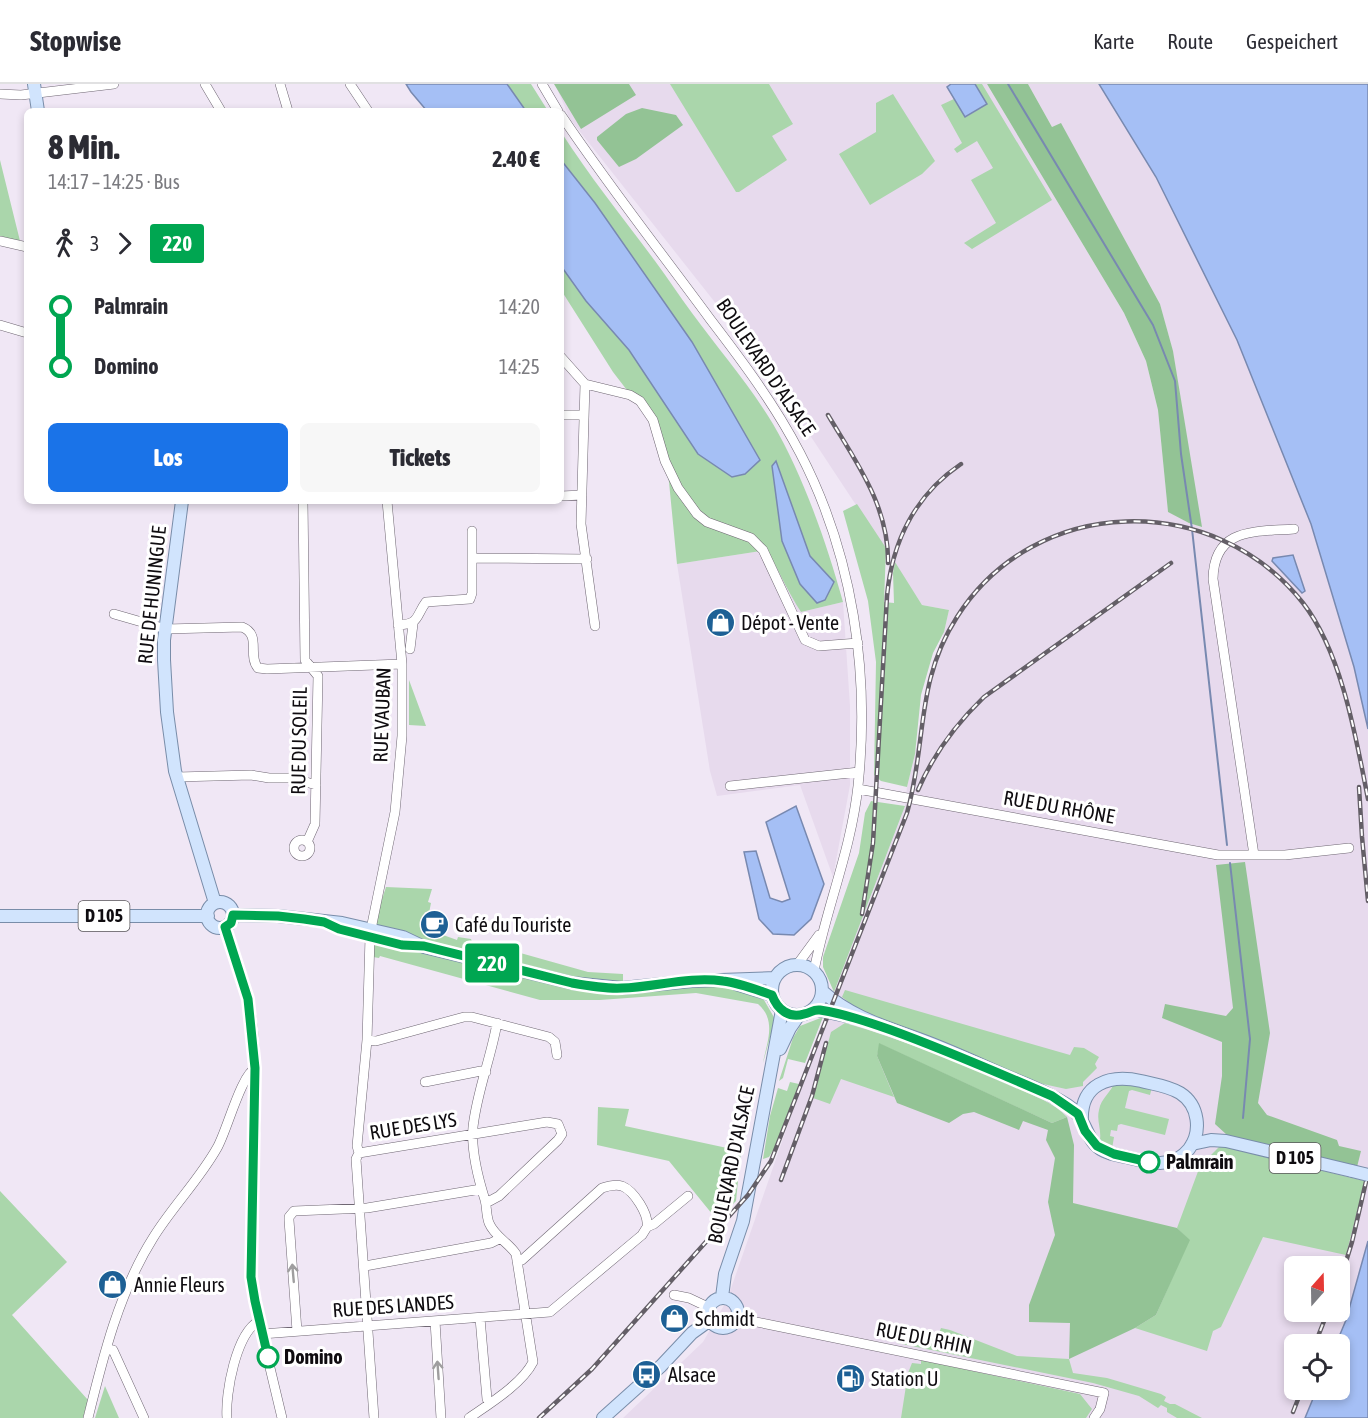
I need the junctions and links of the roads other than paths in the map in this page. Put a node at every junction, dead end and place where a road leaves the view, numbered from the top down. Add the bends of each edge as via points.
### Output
1 (114, 84) edge
2 (205, 84) edge
3 (280, 84) edge
4 (350, 84) edge
5 (542, 84) edge
6 (34, 89) edge
7 (0, 94) edge
8 (37, 108) edge
9 (219, 108) edge
10 (287, 108) edge
11 (366, 108) edge
12 (556, 108) edge
13 (564, 119) edge
14 (0, 241) edge
15 (24, 246) edge
16 (0, 325) edge
17 (24, 332) edge
18 (564, 360) edge
19 (585, 384) junction
20 (583, 415) junction
21 (564, 416) edge
22 (582, 495) junction
23 (564, 496) edge
24 (182, 504) edge
25 (303, 504) edge
26 (387, 504) edge
27 (1294, 528) dead end
28 (472, 531) dead end
29 (473, 558) junction
30 (587, 559) junction
31 (114, 614) dead end
32 (413, 624) junction
33 (398, 625) junction
34 (595, 626) dead end
35 (166, 629) junction
36 (858, 643) junction
37 (410, 649) dead end
38 (402, 664) junction
39 (312, 668) junction
40 (859, 772) junction
41 (177, 777) junction
42 (316, 784) junction
43 (730, 786) dead end
44 (858, 789) junction
45 (307, 842) dead end
46 (1349, 848) dead end
47 (1254, 855) junction
48 (215, 903) junction
49 (233, 915) junction
50 (0, 916) edge
51 (208, 916) junction
52 (825, 925) junction
53 (225, 927) junction
54 (371, 933) junction
55 (797, 965) junction
56 (814, 971) junction
57 (775, 978) junction
58 (722, 981) junction
59 (822, 991) junction
60 (772, 995) junction
61 (813, 1009) junction
62 (782, 1010) junction
63 (799, 1015) junction
64 (870, 1022) junction
65 (497, 1023) junction
66 (367, 1040) junction
67 (557, 1055) dead end
68 (255, 1068) junction
69 (486, 1072) junction
70 (770, 1076) junction
71 (426, 1082) dead end
72 (1089, 1093) junction
73 (1052, 1096) junction
74 (1082, 1121) junction
75 (1197, 1122) junction
76 (473, 1134) junction
77 (1226, 1141) junction
78 (1192, 1144) junction
79 (359, 1153) junction
80 (1368, 1175) edge
81 (481, 1189) junction
82 (688, 1196) dead end
83 (486, 1203) junction
84 (360, 1208) junction
85 (646, 1227) junction
86 (499, 1239) junction
87 (517, 1261) junction
88 (364, 1266) junction
89 (674, 1295) dead end
90 (722, 1297) junction
91 (708, 1307) junction
92 (526, 1314) junction
93 (480, 1318) junction
94 (737, 1318) junction
95 (710, 1320) junction
96 (259, 1321) junction
97 (435, 1321) junction
98 (368, 1327) junction
99 (297, 1331) junction
100 (262, 1334) junction
101 (107, 1348) junction
102 (490, 1403) junction
103 (88, 1418) edge
104 (144, 1418) edge
105 (227, 1418) edge
106 (282, 1418) edge
107 (374, 1418) edge
108 (441, 1418) edge
109 (470, 1418) edge
110 (603, 1418) edge
111 (1094, 1418) edge

1 - 6 street
2 - 9 street
3 - 10 street
4 - 11 street
5 - 12 street
6 - 7 street
6 - 8 main road
13 - 36 street, BOULEVARD D'ALSACE via 741,360 801,455 833,535
14 - 15 street
16 - 17 street
18 - 19 street
19 - 20 street
19 - 36 street via 640,401 653,420 678,488 707,522 751,538 763,550 805,640 814,645
20 - 21 street
20 - 22 street
22 - 23 street
22 - 30 street via 581,524
24 - 35 main road, RUE DE HUNINGUE
25 - 39 street, RUE DU SOLEIL via 304,660
26 - 33 street, RUE VAUBAN
27 - 47 street via 1232,538 1220,550 1213,568
28 - 29 street
29 - 30 street
29 - 32 street via 470,599 426,602
30 - 34 street
31 - 35 street
32 - 33 street
32 - 37 street
33 - 38 street, RUE VAUBAN
35 - 39 street via 242,627 253,635 254,664 258,668
35 - 41 main road, RUE DE HUNINGUE via 166,702
36 - 40 street, BOULEVARD D'ALSACE via 862,712
38 - 39 street
38 - 54 street, RUE VAUBAN via 402,752 395,812
39 - 42 street, RUE DU SOLEIL via 318,676
40 - 43 street
40 - 44 street, BOULEVARD D'ALSACE
41 - 42 street via 250,775
41 - 48 main road, RUE DE HUNINGUE
42 - 45 street, RUE DU SOLEIL via 315,824
44 - 47 street, RUE DU RHÔNE via 1218,855
44 - 52 street, BOULEVARD D'ALSACE via 848,849
46 - 47 street, RUE DU RHÔNE
48 - 49 main road via 227,904
48 - 51 main road
49 - 53 main road
49 - 54 main road via 278,916
50 - 51 main road, D 105
51 - 53 main road via 215,926
52 - 55 street, BOULEVARD D'ALSACE
52 - 56 street, BOULEVARD D'ALSACE
53 - 68 street via 248,999
54 - 58 main road via 402,945 424,946 594,987
54 - 66 street, RUE VAUBAN
55 - 56 main road
55 - 57 main road via 784,969
56 - 59 main road
57 - 58 main road
57 - 60 main road
58 - 60 main road
59 - 61 main road
59 - 64 main road
60 - 62 main road
61 - 63 main road
61 - 64 main road
62 - 63 main road
62 - 70 main road, BOULEVARD D'ALSACE
63 - 70 main road, BOULEVARD D'ALSACE
64 - 73 main road via 956,1053
65 - 66 street via 465,1017 376,1041
65 - 67 street via 549,1037 555,1042
65 - 69 street
66 - 79 street, RUE VAUBAN
68 - 96 street via 250,1250
68 - 101 street via 242,1083 216,1150 136,1267
69 - 71 street
69 - 76 street
70 - 90 main road, BOULEVARD D'ALSACE via 743,1221 725,1274
72 - 73 main road via 1074,1098
72 - 74 main road
72 - 75 main road via 1101,1082 1121,1078 1160,1086 1181,1094
73 - 74 main road
74 - 78 main road via 1091,1140 1103,1151 1155,1163 1178,1158
75 - 77 main road, D 105 via 1209,1134
75 - 78 main road
76 - 79 street, RUE DES LYS
76 - 81 street
76 - 83 street, RUE DES LYS via 547,1122 562,1128 558,1140 499,1196
77 - 78 main road, D 105
77 - 80 main road, D 105, bridge
79 - 84 street, RUE VAUBAN via 356,1167
81 - 83 street
81 - 84 street
82 - 85 street, RUE DES LANDES
83 - 86 street via 489,1222
84 - 88 street, RUE VAUBAN
99 -> 84 street via 289,1217 294,1211
85 - 87 street via 645,1210 627,1189 607,1186
85 - 92 street, RUE DES LANDES via 642,1235 550,1312
86 - 87 street via 511,1247
86 - 88 street
87 - 92 street
88 - 98 street, RUE VAUBAN
89 - 91 street
90 - 91 main road
90 - 94 main road via 735,1304
91 - 95 main road
92 - 93 street, RUE DES LANDES
92 - 102 street via 533,1362 529,1370
93 - 97 street, RUE DES LANDES
93 - 102 street
94 - 95 main road via 725,1328
94 - 111 street, RUE DU RHIN via 1104,1393
95 - 110 main road
96 - 100 street
96 - 105 street via 251,1325 243,1338 228,1391
97 - 98 street, RUE DES LANDES
108 -> 97 street
98 - 99 street, RUE DES LANDES
98 - 107 street, RUE VAUBAN
99 - 100 street, RUE DES LANDES
100 - 106 street
101 - 103 street
101 - 104 street via 113,1350
102 - 109 street

